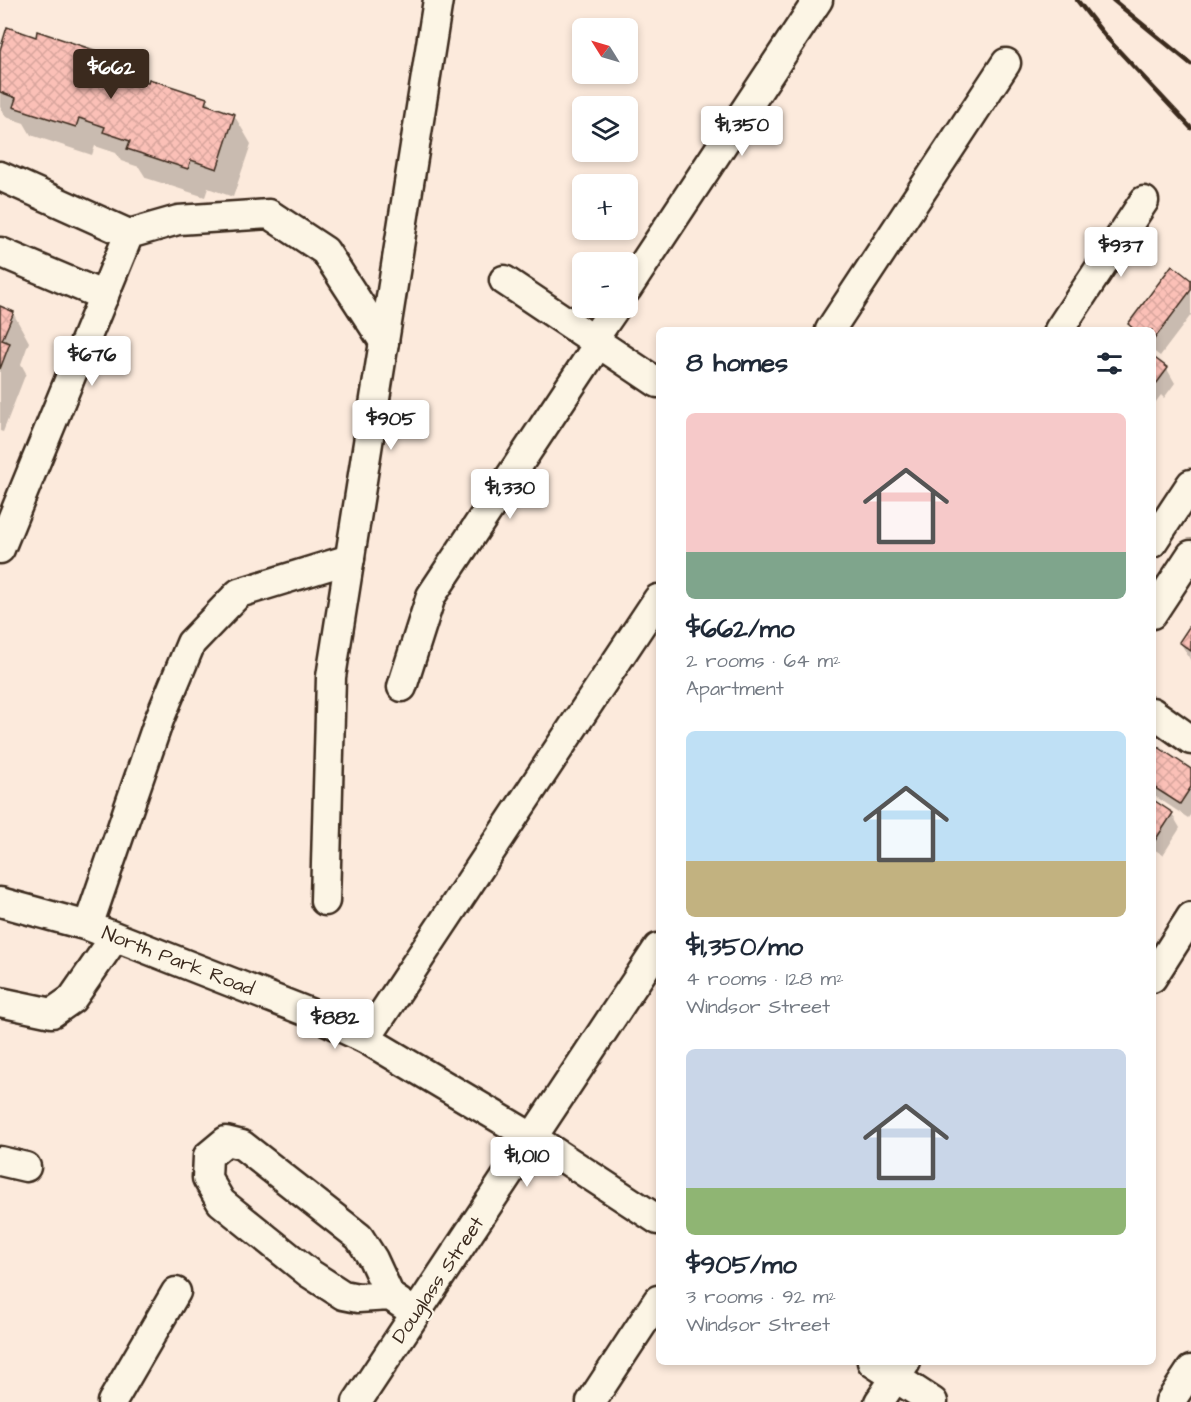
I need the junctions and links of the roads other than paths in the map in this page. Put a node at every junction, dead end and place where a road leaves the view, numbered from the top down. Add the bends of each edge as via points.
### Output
1 (438, 0) edge
2 (818, 0) edge
3 (1006, 63) dead end
4 (0, 176) edge
5 (1144, 201) dead end
6 (129, 234) junction
7 (0, 252) edge
8 (638, 272) edge
9 (504, 280) dead end
10 (104, 296) junction
11 (609, 318) edge
12 (832, 327) edge
13 (1061, 327) edge
14 (596, 341) junction
15 (384, 342) junction
16 (656, 381) edge
17 (1191, 484) edge
18 (1156, 537) edge
19 (0, 549) edge
20 (1191, 555) edge
21 (350, 559) junction
22 (656, 602) edge
23 (1156, 608) edge
24 (402, 687) dead end
25 (1156, 715) edge
26 (1191, 740) edge
27 (325, 901) dead end
28 (0, 902) edge
29 (1191, 917) edge
30 (88, 926) junction
31 (115, 937) junction
32 (656, 951) edge
33 (1156, 972) edge
34 (0, 1002) edge
35 (366, 1039) junction
36 (533, 1138) junction
37 (656, 1220) edge
38 (176, 1292) dead end
39 (390, 1296) junction
40 (656, 1303) edge
41 (416, 1313) junction
42 (883, 1365) edge
43 (901, 1370) edge
44 (1191, 1370) edge
45 (112, 1402) edge
46 (357, 1402) edge
47 (591, 1402) edge
48 (879, 1402) edge
49 (933, 1402) edge
50 (1170, 1402) edge

1 - 15 street
2 - 8 street
3 - 12 street
4 - 6 street
5 - 13 street
6 - 10 street
6 - 15 street via 178,220 268,214 325,251
7 - 10 street
9 - 14 street
10 - 19 street
11 - 14 street
14 - 16 street
14 - 24 street via 431,596
15 - 21 street
17 - 18 street
20 - 23 street
21 - 27 street via 332,676
21 - 30 street via 239,593 190,643 159,720
22 - 35 street
25 - 26 street
28 - 30 street, North Park Road
29 - 33 street
30 - 31 street, North Park Road
31 - 34 street via 72,999 52,1013
31 - 35 street, North Park Road via 315,1014
32 - 36 street, Douglass Street
35 - 36 street, North Park Road
36 - 37 street, North Park Road
36 - 41 street, Douglass Street
38 - 45 street
39 - 39 street via 343,1295 309,1274 221,1202 207,1178 208,1156 226,1141 242,1145 359,1237
39 - 41 street
40 - 47 street
41 - 46 street, Douglass Street
42 - 43 street
43 - 48 street
43 - 49 street
44 - 50 street

